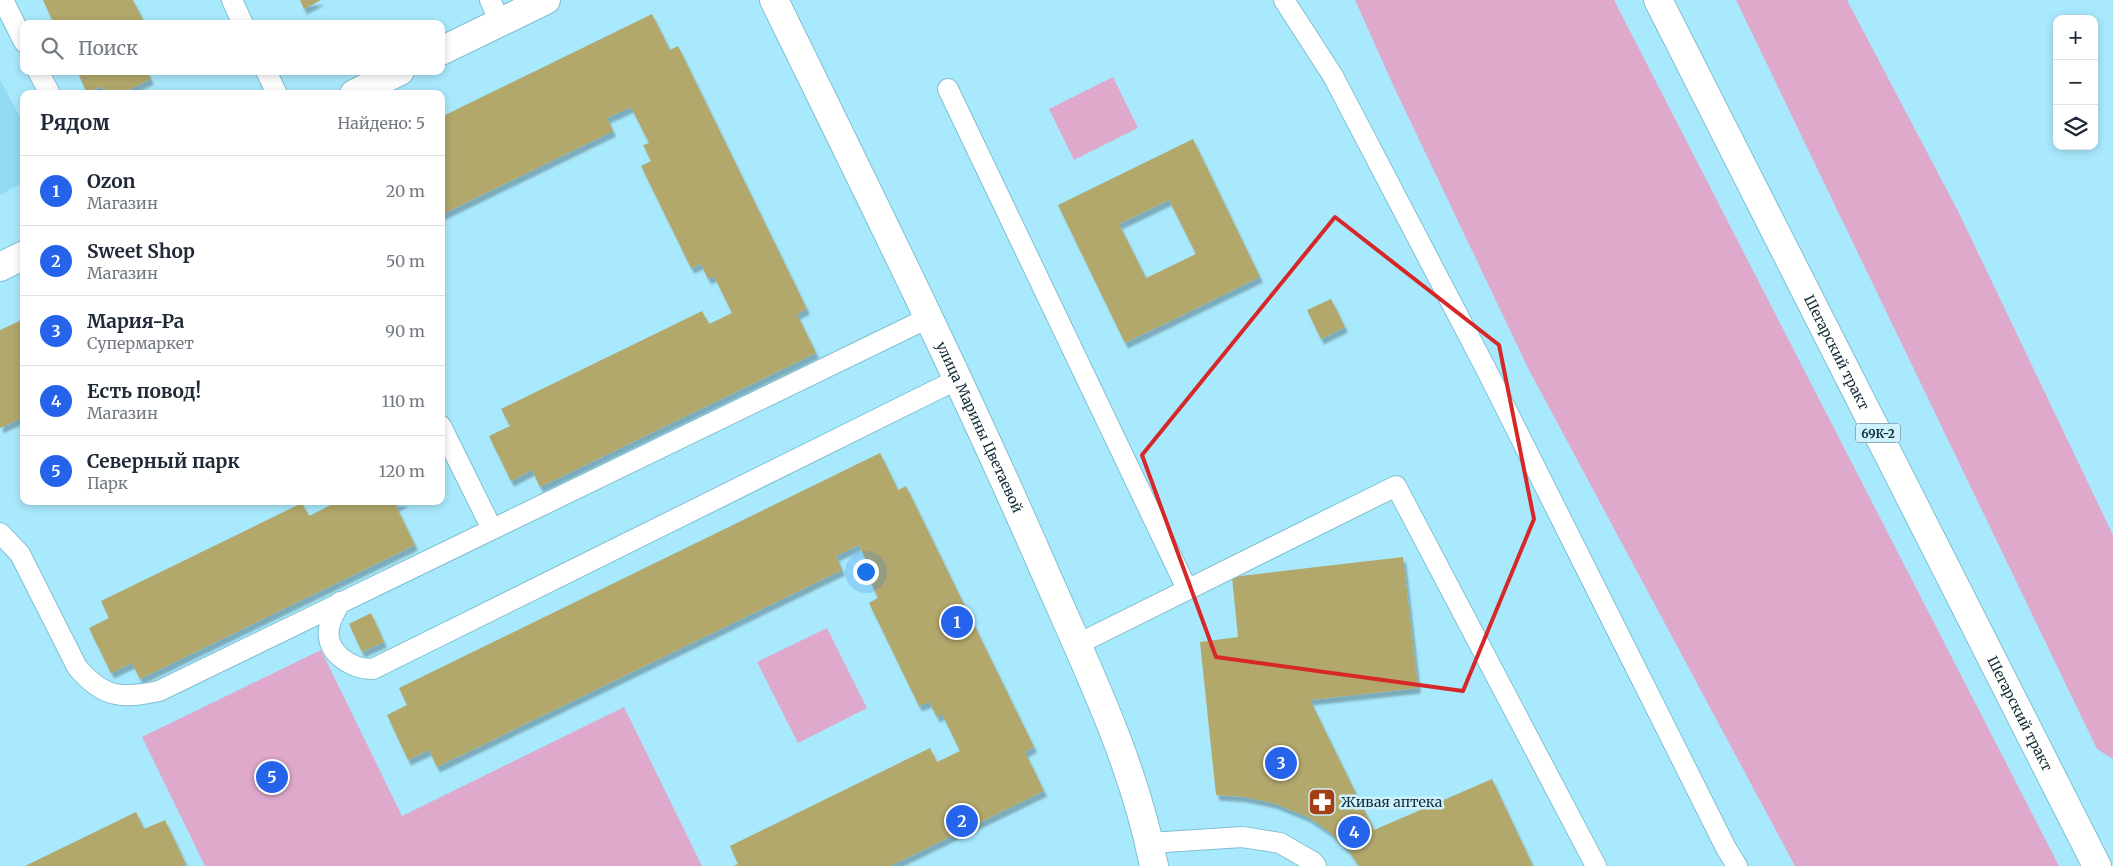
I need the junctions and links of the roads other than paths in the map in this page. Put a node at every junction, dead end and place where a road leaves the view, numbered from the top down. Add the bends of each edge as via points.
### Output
1 (3, 0) edge
2 (232, 0) edge
3 (546, 0) edge
4 (774, 0) edge
5 (1284, 0) edge
6 (1658, 0) edge
7 (495, 11) edge
8 (242, 20) edge
9 (20, 34) edge
10 (445, 48) edge
11 (40, 75) edge
12 (268, 75) edge
13 (392, 75) edge
14 (948, 89) dead end
15 (48, 90) edge
16 (275, 90) edge
17 (362, 90) edge
18 (20, 257) edge
19 (0, 267) edge
20 (928, 318) junction
21 (958, 379) junction
22 (445, 434) edge
23 (492, 528) junction
24 (0, 534) edge
25 (1187, 589) junction
26 (340, 602) junction
27 (1076, 644) junction
28 (1152, 854) edge
29 (1316, 866) edge
30 (1596, 866) edge
31 (1737, 866) edge
32 (2097, 866) edge

1 - 9 lane
2 - 8 lane
3 - 7 street
4 - 20 street, улица Марины Цветаевой
5 - 31 lane via 1333,76 1486,369
6 - 32 street, Шегарский тракт / 69К-2
7 - 10 street
11 - 15 lane
12 - 16 lane
13 - 17 street
14 - 25 lane
18 - 19 street
20 - 21 street, улица Марины Цветаевой
20 - 23 lane
21 - 26 lane via 373,669 360,669 344,662 336,653 330,639 330,624
21 - 27 street, улица Марины Цветаевой
22 - 23 lane
23 - 26 lane
24 - 26 lane via 20,554 77,667 90,683 112,694 134,696 159,691
25 - 27 lane
25 - 30 lane via 1396,486
27 - 28 street, улица Марины Цветаевой via 1134,785
28 - 29 lane via 1242,837 1280,843

